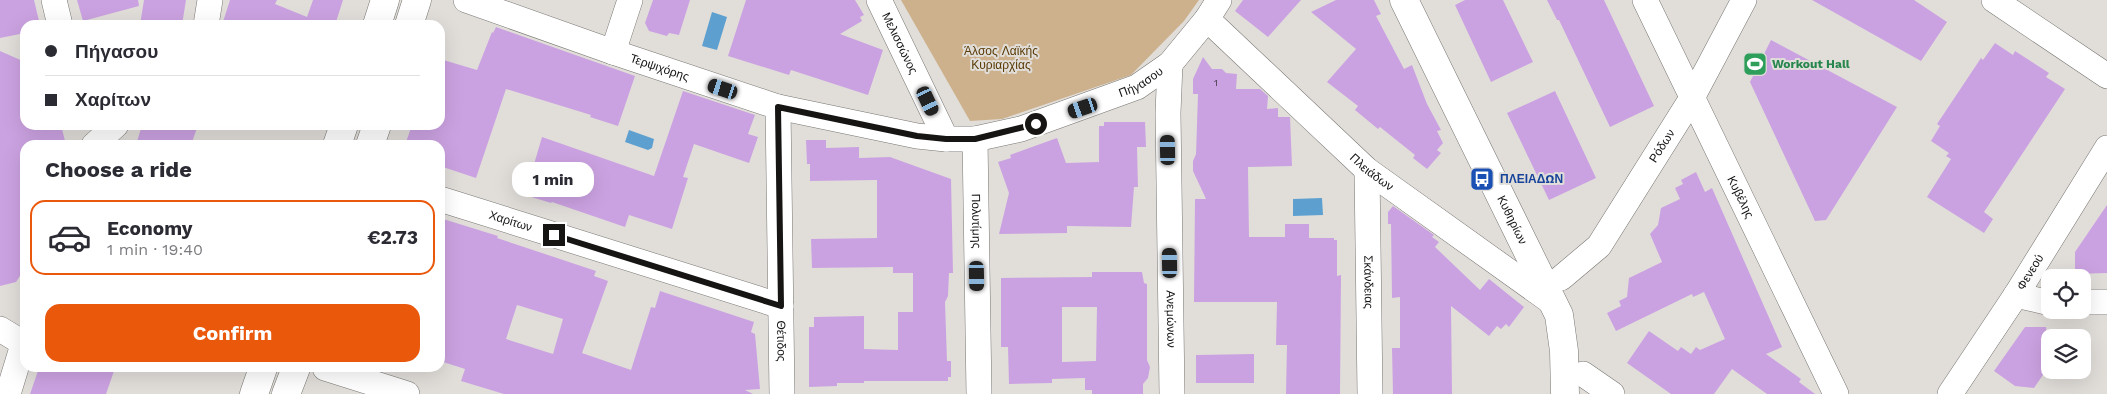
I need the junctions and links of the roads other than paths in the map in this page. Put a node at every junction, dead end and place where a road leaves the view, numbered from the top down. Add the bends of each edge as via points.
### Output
1 (54, 0) edge
2 (210, 0) edge
3 (385, 0) edge
4 (417, 0) edge
5 (466, 0) edge
6 (630, 0) edge
7 (879, 0) edge
8 (1404, 0) edge
9 (1425, 0) edge
10 (1645, 0) edge
11 (1744, 0) edge
12 (1994, 0) edge
13 (1213, 10) edge
14 (59, 20) edge
15 (207, 20) edge
16 (379, 20) edge
17 (411, 20) edge
18 (613, 52) junction
19 (1170, 64) junction
20 (2107, 76) edge
21 (1692, 98) junction
22 (778, 107) junction
23 (106, 130) edge
24 (92, 137) edge
25 (946, 139) junction
26 (975, 139) junction
27 (2107, 148) edge
28 (1366, 170) junction
29 (445, 201) edge
30 (1557, 290) junction
31 (2016, 295) junction
32 (2041, 300) edge
33 (2091, 302) edge
34 (2107, 302) edge
35 (781, 306) junction
36 (0, 329) edge
37 (20, 339) edge
38 (20, 354) edge
39 (262, 372) edge
40 (294, 372) edge
41 (338, 372) edge
42 (1577, 387) edge
43 (8, 394) edge
44 (254, 394) edge
45 (286, 394) edge
46 (407, 394) edge
47 (782, 394) edge
48 (979, 394) edge
49 (1172, 394) edge
50 (1370, 394) edge
51 (1612, 394) edge
52 (1836, 394) edge
53 (1950, 394) edge

1 - 14 street
2 - 15 street
3 - 16 street
4 - 17 street
5 - 18 street, Τερψιχόρης
6 - 18 street
7 - 25 street, Μελισσώνος
8 - 30 street, Κυθηρίων
9 - 30 street, Κυθηρίων
10 - 21 street, Κυβέλης
11 - 21 street, Ρόδων
12 - 20 street
13 - 19 street, Πήγασου
13 - 28 street, Πλειάδων
18 - 22 street, Τερψιχόρης
19 - 26 street, Πήγασου via 1137,87 1021,129
19 - 49 street, Ανεμώνων
21 - 30 street, Ρόδων via 1599,246
21 - 52 street, Κυβέλης
22 - 25 street, Τερψιχόρης
22 - 35 street, Θέτιδος
23 - 24 street
25 - 26 street, Τερψιχόρης
26 - 48 street, Πολυτίμης
27 - 31 street, Φενεού
28 - 30 street, Πλειάδων
28 - 50 street, Σκάνδειας
29 - 35 street, Χαρίτων
30 - 42 street, Κυθηρίων via 1564,350
31 - 32 street
31 - 53 street, Φενεού
33 - 34 street
35 - 47 street, Θέτιδος
36 - 37 street
38 - 43 street
39 - 44 street
40 - 45 street
41 - 46 street
42 - 51 street

